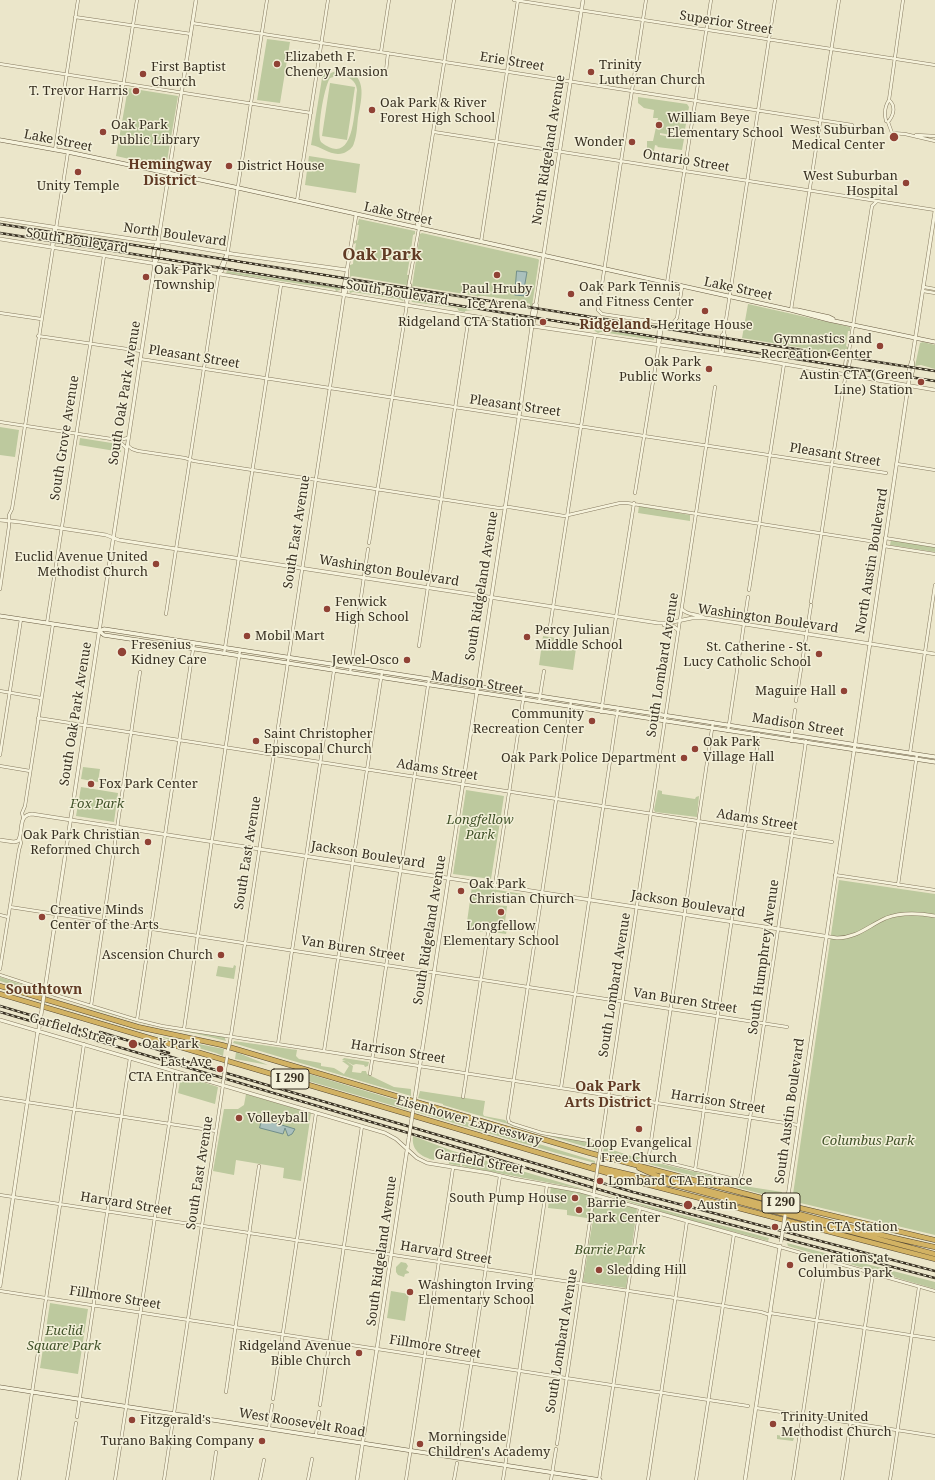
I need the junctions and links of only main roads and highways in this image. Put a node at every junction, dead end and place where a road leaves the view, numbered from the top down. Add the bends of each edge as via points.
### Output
1 (0, 140) edge
2 (935, 342) edge
3 (0, 616) edge
4 (99, 631) junction
5 (935, 757) edge
6 (935, 762) edge
7 (0, 986) edge
8 (0, 994) edge
9 (629, 1163) junction
10 (580, 1165) junction
11 (785, 1212) junction
12 (935, 1240) edge
13 (935, 1246) edge
14 (935, 1254) edge
15 (935, 1258) edge
16 (0, 1387) edge
17 (600, 1480) edge

1 - 2 main road, Lake Street via 238,188
3 - 4 main road, Madison Street
4 - 5 main road, Madison Street via 104,629 194,642
4 - 6 main road, Madison Street via 104,636
7 - 9 highway, Eisenhower Expressway / I 290 via 138,1027 222,1044
8 - 10 highway, Eisenhower Expressway / I 290
9 - 11 highway via 684,1184
9 - 12 highway, Eisenhower Expressway / I 290 via 803,1209
10 - 11 highway via 601,1167
10 - 15 highway, Eisenhower Expressway / I 290
11 - 13 highway
11 - 14 highway
16 - 17 main road, West Roosevelt Road

